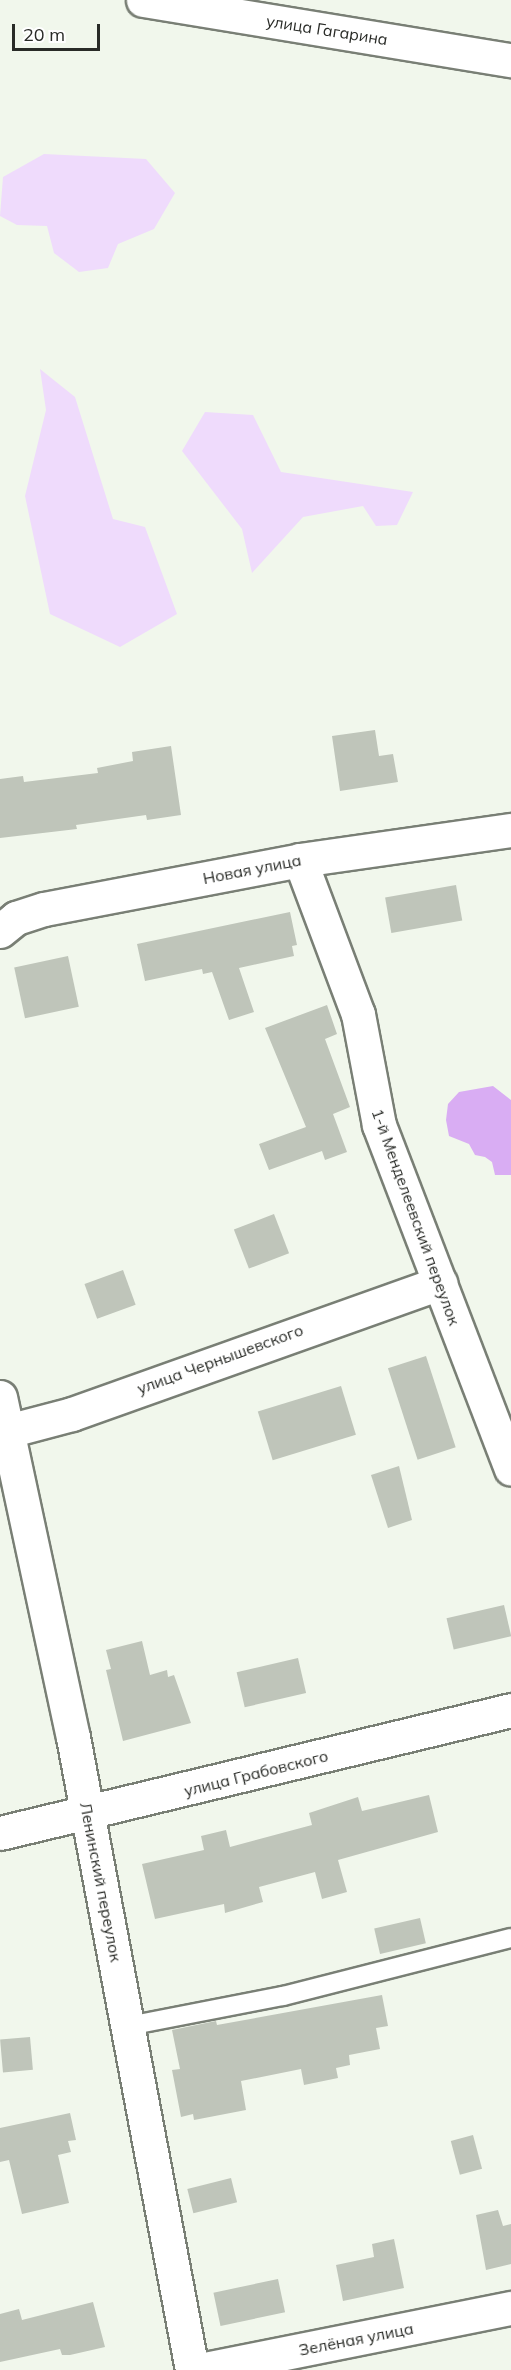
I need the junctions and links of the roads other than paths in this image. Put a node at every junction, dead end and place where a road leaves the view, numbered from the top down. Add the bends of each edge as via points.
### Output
1 (143, 0) edge
2 (511, 60) edge
3 (511, 830) edge
4 (300, 860) junction
5 (0, 931) edge
6 (440, 1283) junction
7 (0, 1397) edge
8 (4, 1432) edge
9 (511, 1469) edge
10 (511, 1710) edge
11 (88, 1814) junction
12 (0, 1833) edge
13 (511, 1938) edge
14 (128, 2026) junction
15 (511, 2308) edge
16 (192, 2370) edge
17 (200, 2370) edge

1 - 2 street, улица Гагарина
3 - 4 street, Новая улица
4 - 5 street, Новая улица via 44,909 16,918
4 - 6 street, 1-й Менделеевский переулок via 358,1014 379,1125
6 - 8 street, улица Чернышевского via 72,1414
6 - 9 street, 1-й Менделеевский переулок
7 - 8 street, Ленинский переулок
8 - 11 street, Ленинский переулок
10 - 11 street, улица Грабовского
11 - 12 street, улица Грабовского
11 - 14 street, Ленинский переулок
13 - 14 lane via 283,1996
14 - 16 street, Ленинский переулок
15 - 17 street, Зелёная улица

